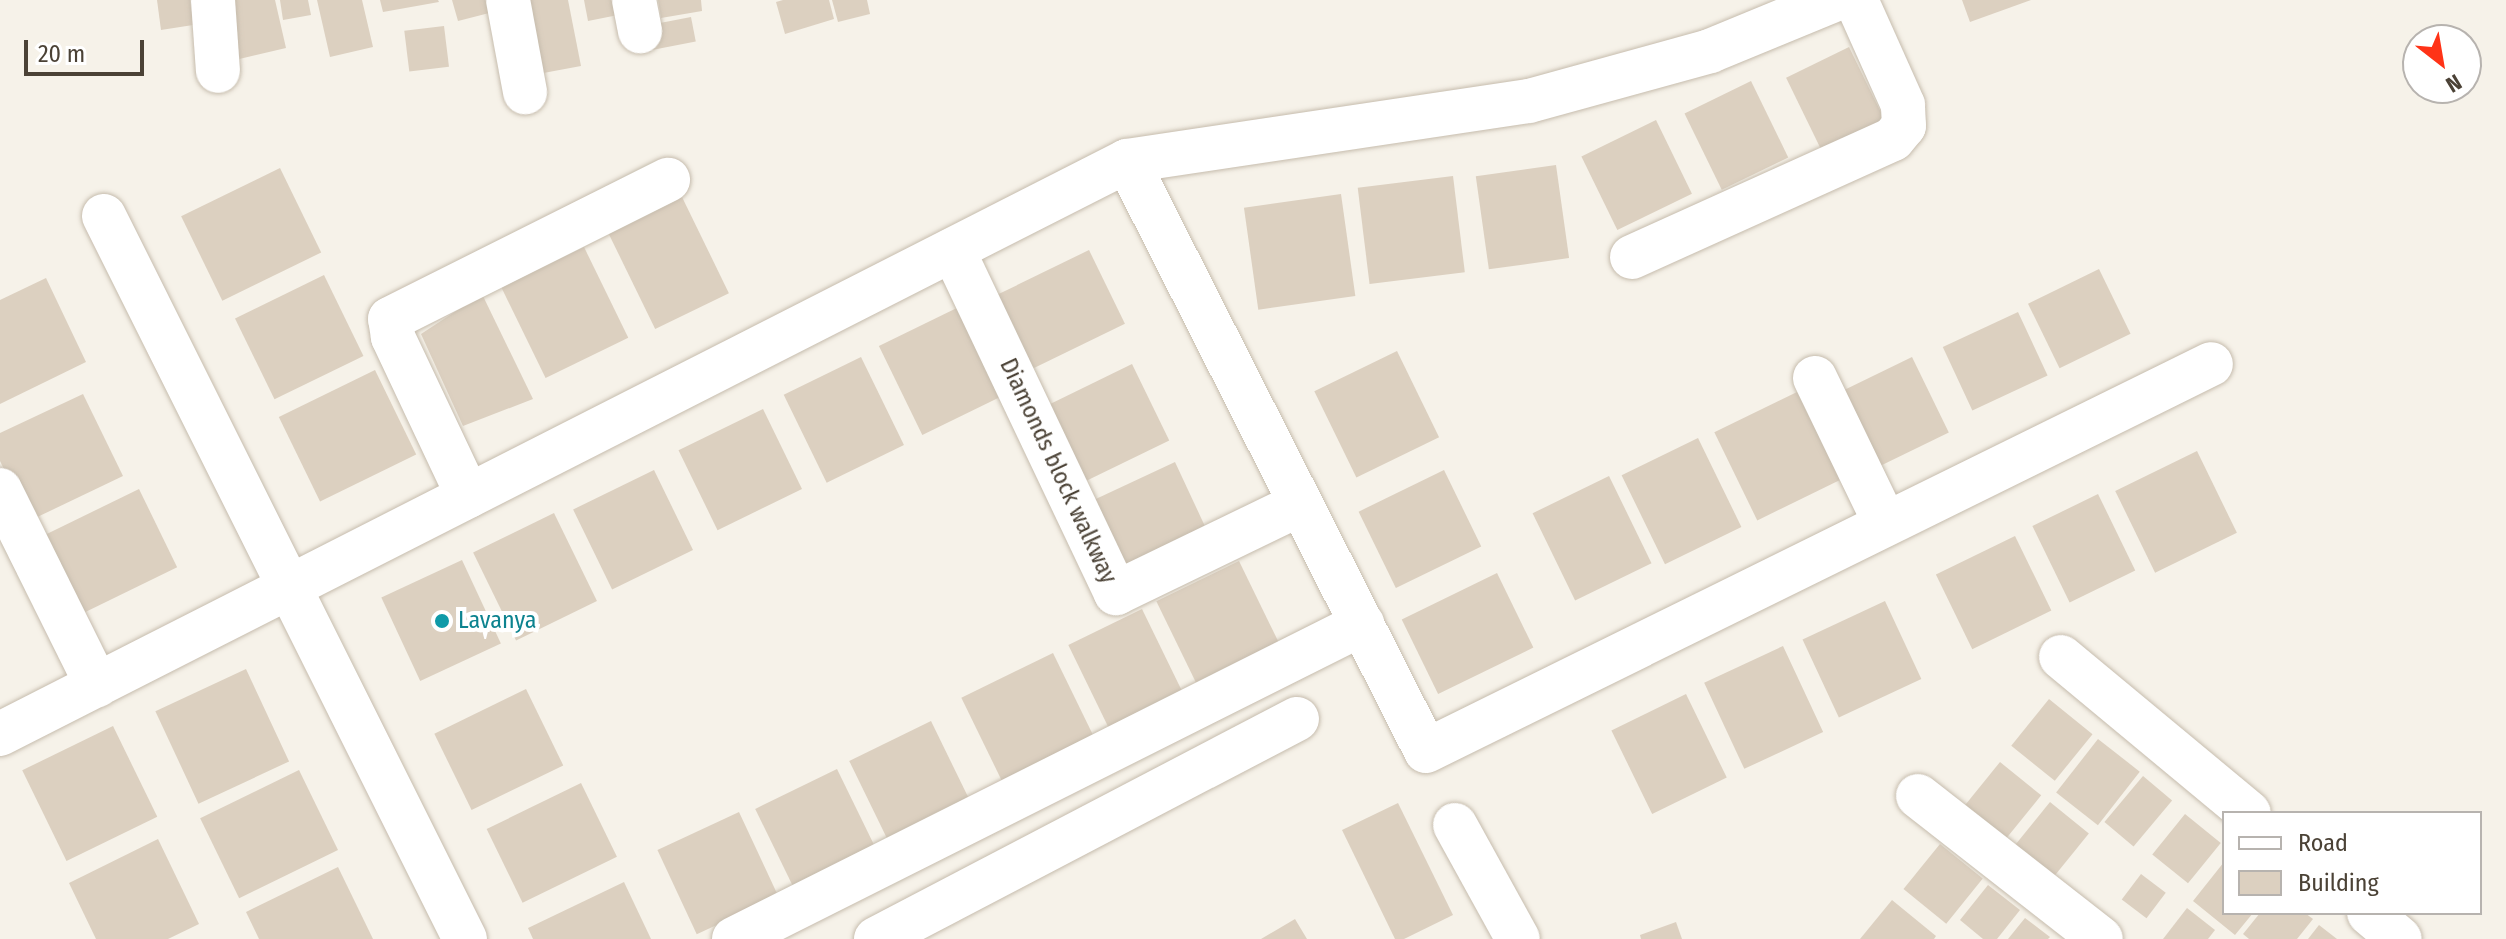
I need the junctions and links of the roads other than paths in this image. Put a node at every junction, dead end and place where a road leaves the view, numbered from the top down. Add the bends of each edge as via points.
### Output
1 (213, 0) edge
2 (508, 0) edge
3 (1834, 0) edge
4 (1856, 0) edge
5 (218, 71) dead end
6 (525, 92) dead end
7 (1127, 161) junction
8 (668, 180) dead end
9 (104, 216) dead end
10 (953, 250) junction
11 (1632, 257) dead end
12 (2211, 364) dead end
13 (1815, 378) dead end
14 (0, 490) edge
15 (468, 496) junction
16 (1300, 504) junction
17 (1885, 523) junction
18 (289, 587) junction
19 (1362, 624) junction
20 (2061, 657) dead end
21 (97, 685) junction
22 (1297, 719) dead end
23 (0, 734) edge
24 (1918, 796) dead end
25 (2247, 811) edge
26 (1455, 825) dead end
27 (2371, 915) edge
28 (465, 939) edge
29 (734, 939) edge
30 (876, 939) edge
31 (1518, 939) edge
32 (2101, 939) edge
33 (2400, 939) edge

1 - 5 street
2 - 6 street
3 - 7 street via 1710,51 1529,101
4 - 11 street via 1903,105 1904,126 1893,139
7 - 10 street
7 - 16 street
8 - 15 street via 390,319 393,337
9 - 18 street
10 - 15 street
10 - 16 street, Diamonds block walkway via 1116,593
12 - 17 street
13 - 17 street
14 - 21 street
15 - 18 street
16 - 19 street
17 - 19 street via 1426,751
18 - 21 street
18 - 28 street
19 - 29 street
20 - 25 street
21 - 23 street
22 - 30 street
24 - 32 street
26 - 31 street
27 - 33 street

